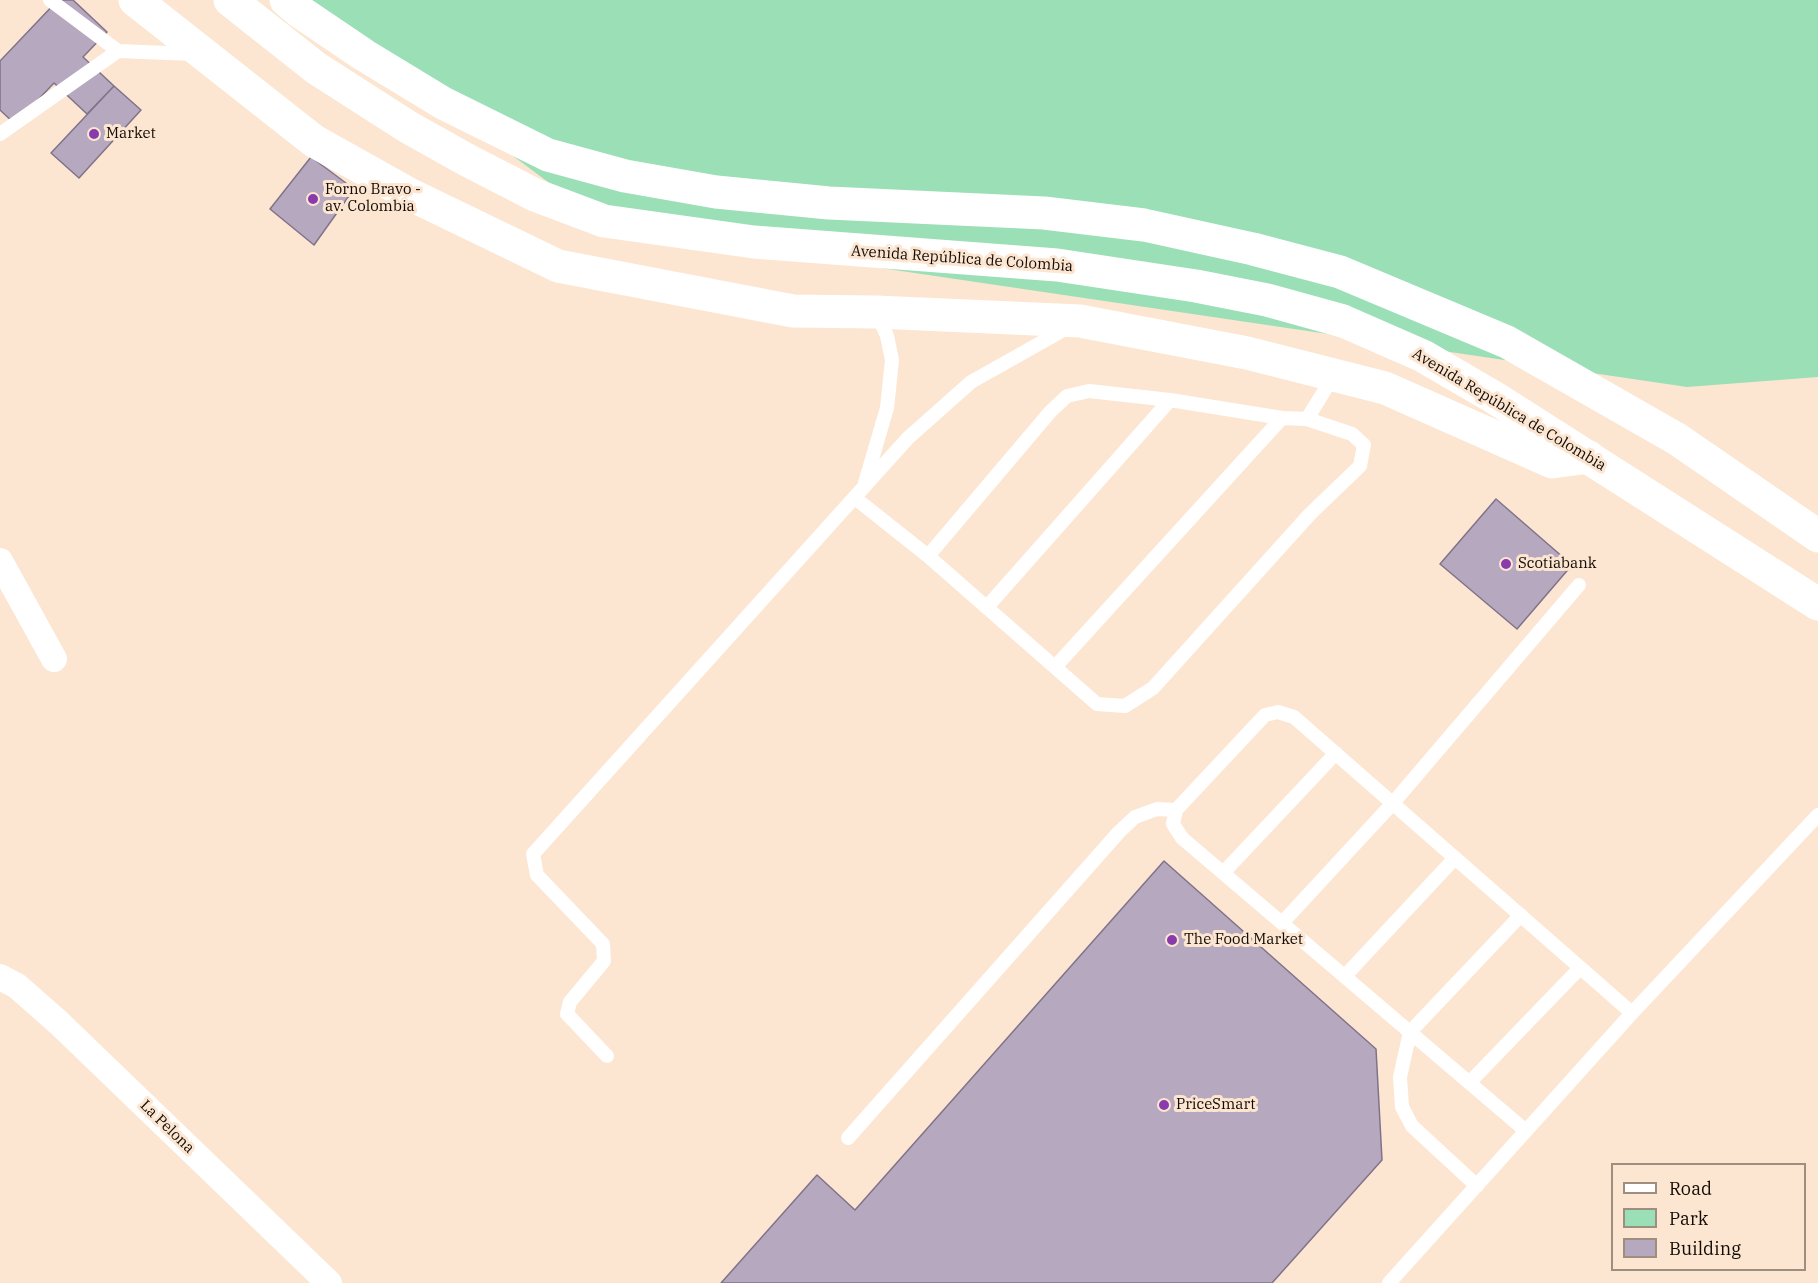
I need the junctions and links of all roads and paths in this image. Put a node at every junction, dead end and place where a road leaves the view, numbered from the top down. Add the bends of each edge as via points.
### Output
1 (50, 0) edge
2 (135, 0) edge
3 (230, 0) edge
4 (286, 0) edge
5 (118, 51) junction
6 (207, 55) junction
7 (0, 134) edge
8 (876, 312) junction
9 (1080, 321) junction
10 (1334, 375) junction
11 (1170, 400) junction
12 (1282, 418) junction
13 (1306, 419) junction
14 (1589, 457) junction
15 (859, 494) junction
16 (1818, 536) edge
17 (928, 556) junction
18 (0, 561) edge
19 (1579, 585) dead end
20 (1813, 606) edge
21 (987, 607) junction
22 (54, 659) dead end
23 (1055, 667) junction
24 (1336, 753) junction
25 (1393, 803) junction
26 (1176, 810) junction
27 (1818, 815) edge
28 (1455, 858) junction
29 (1223, 873) junction
30 (1521, 915) junction
31 (1282, 923) junction
32 (1580, 968) junction
33 (1345, 976) junction
34 (0, 977) edge
35 (1632, 1013) junction
36 (1410, 1032) junction
37 (607, 1056) dead end
38 (1470, 1082) junction
39 (1526, 1131) junction
40 (848, 1138) dead end
41 (1477, 1186) junction
42 (329, 1283) edge
43 (1389, 1283) edge

1 - 5 lane
2 - 6 main road
3 - 14 main road, Avenida República de Colombia via 316,68 408,127 535,195 604,221 754,242 1057,265 1267,300 1343,321 1423,356
4 - 16 main road via 364,55 443,103 548,155 625,176 716,192 817,202 1044,213 1144,225 1340,272 1507,342 1677,439
5 - 6 lane
5 - 7 lane
6 - 8 main road via 314,141 407,193 558,266 793,310
8 - 9 main road
8 - 15 lane via 888,336 892,360 887,408
9 - 10 main road via 1247,353
9 - 15 lane via 971,382 908,438
10 - 13 lane
10 - 14 main road via 1385,388 1552,462
11 - 12 lane
11 - 17 lane via 1089,391 1067,396
11 - 21 lane
12 - 13 lane
12 - 23 lane
13 - 23 lane via 1358,439 1364,445 1360,466 1310,514 1153,688 1125,706 1097,704
14 - 20 main road, Avenida República de Colombia
15 - 17 lane
15 - 37 lane via 533,854 537,875 603,944 604,962 570,1002 567,1014
17 - 21 lane
18 - 22 street
19 - 25 lane
21 - 23 lane
24 - 25 lane
24 - 26 lane via 1294,717 1278,712 1265,715
24 - 29 lane
25 - 28 lane
25 - 31 lane
26 - 29 lane via 1173,824 1182,838
26 - 40 lane via 1158,809 1135,817 1119,832
27 - 35 lane
28 - 30 lane
28 - 33 lane
29 - 31 lane
30 - 32 lane
30 - 36 lane
31 - 33 lane
32 - 35 lane
32 - 38 lane
33 - 36 lane
34 - 42 street, La Pelona via 17,986 59,1023
35 - 39 lane
36 - 38 lane
36 - 41 lane via 1400,1077 1402,1107 1412,1126
38 - 39 lane
39 - 41 lane
41 - 43 lane

